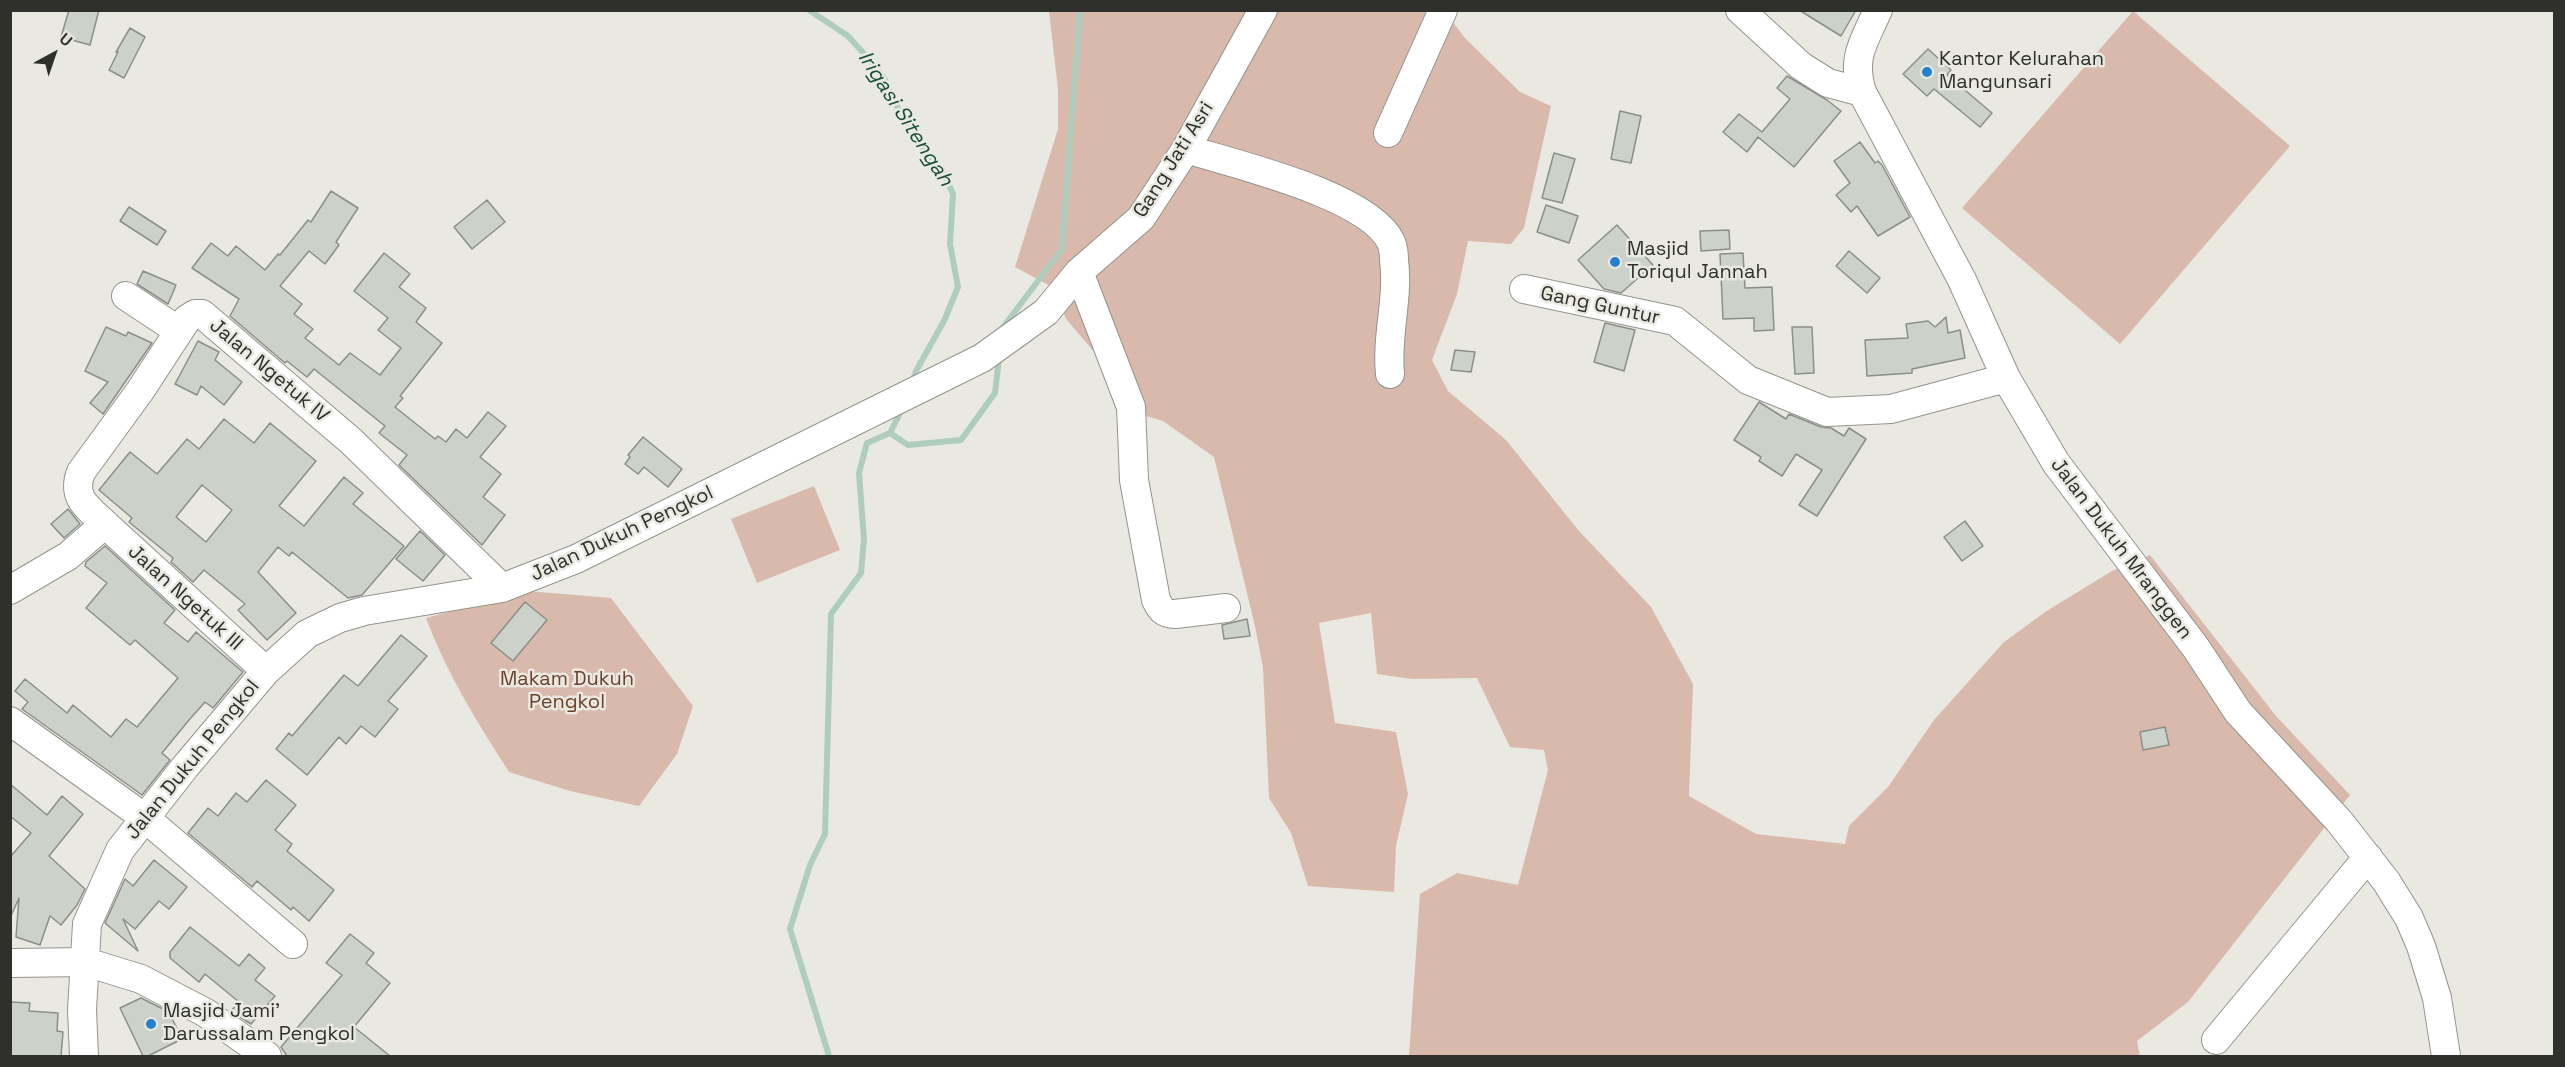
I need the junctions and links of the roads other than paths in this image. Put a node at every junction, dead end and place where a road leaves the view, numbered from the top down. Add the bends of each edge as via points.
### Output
1 (1263, 10) edge
2 (1443, 10) edge
3 (1740, 10) edge
4 (1878, 10) edge
5 (1862, 92) junction
6 (1388, 133) dead end
7 (1186, 149) junction
8 (1079, 272) junction
9 (1524, 290) dead end
10 (126, 296) dead end
11 (179, 331) junction
12 (1009, 339) joint
13 (1390, 374) dead end
14 (2006, 378) junction
15 (105, 524) junction
16 (502, 588) junction
17 (10, 590) edge
18 (1226, 608) dead end
19 (266, 671) junction
20 (10, 721) edge
21 (145, 818) junction
22 (2368, 857) junction
23 (293, 944) dead end
24 (86, 962) junction
25 (10, 963) edge
26 (2216, 1040) dead end
27 (84, 1056) edge
28 (267, 1056) edge
29 (2446, 1056) edge

1 - 7 street, Gang Jati Asri
2 - 6 street
3 - 5 street via 1801,66 1828,83
4 - 5 street, Jalan Dukuh Mranggen via 1857,59
5 - 14 street, Jalan Dukuh Mranggen via 1962,280
7 - 8 street, Gang Jati Asri via 1142,218
7 - 13 street via 1319,191 1380,228 1391,242 1394,259 1396,291 1388,355
8 - 12 street, Gang Jati Asri via 1046,312
8 - 18 street via 1131,407 1134,480 1156,600 1167,614
9 - 14 street, Gang Guntur via 1675,321 1748,380 1827,412 1891,409
10 - 11 street
11 - 15 street, Jalan Ngetuk IV via 78,478 80,500
11 - 16 street, Jalan Ngetuk IV via 195,314 202,314 351,441
12 - 16 street, Jalan Dukuh Pengkol via 982,358 576,559
14 - 22 street, Jalan Dukuh Mranggen via 2072,486 2189,640 2238,712
15 - 17 street via 68,556
15 - 19 street, Jalan Ngetuk III
16 - 19 street, Jalan Dukuh Pengkol via 340,618 307,634
19 - 21 street, Jalan Dukuh Pengkol
20 - 21 street
21 - 23 street
21 - 24 street, Jalan Dukuh Pengkol via 120,850 87,924
22 - 26 street
22 - 29 street, Jalan Dukuh Mranggen via 2409,918 2421,946 2437,998
24 - 25 street
24 - 27 street, Jalan Dukuh Pengkol
24 - 28 street via 141,979 206,1013

